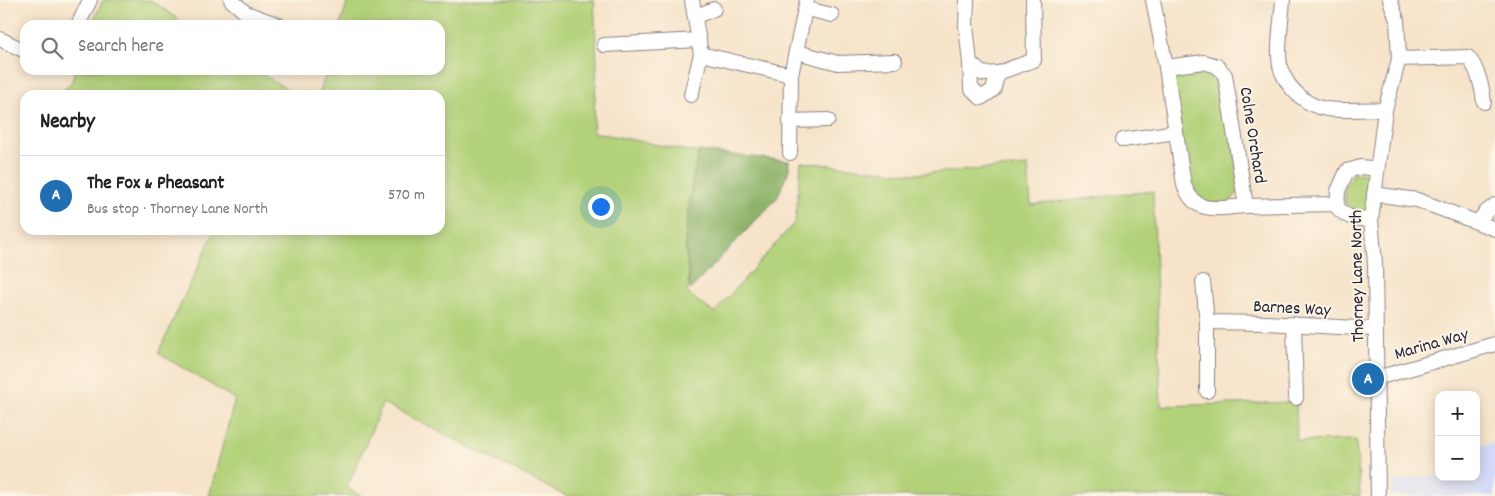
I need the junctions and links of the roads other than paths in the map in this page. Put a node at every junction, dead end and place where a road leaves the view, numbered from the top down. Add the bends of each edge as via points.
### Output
1 (90, 0) edge
2 (231, 0) edge
3 (692, 0) edge
4 (967, 0) edge
5 (1033, 0) edge
6 (1154, 0) edge
7 (1283, 0) edge
8 (1390, 0) edge
9 (807, 4) edge
10 (714, 9) dead end
11 (832, 15) dead end
12 (696, 16) junction
13 (80, 20) edge
14 (265, 20) edge
15 (0, 39) edge
16 (604, 44) dead end
17 (700, 47) junction
18 (20, 49) edge
19 (797, 52) junction
20 (1399, 59) junction
21 (895, 61) dead end
22 (970, 63) junction
23 (1166, 67) junction
24 (998, 73) junction
25 (791, 75) junction
26 (691, 96) dead end
27 (1484, 102) dead end
28 (1385, 110) junction
29 (790, 120) junction
30 (828, 120) dead end
31 (1176, 132) junction
32 (1123, 140) dead end
33 (790, 153) dead end
34 (1377, 170) junction
35 (1374, 194) junction
36 (1337, 204) junction
37 (1495, 205) edge
38 (1246, 206) junction
39 (1371, 220) junction
40 (1478, 222) junction
41 (1495, 229) edge
42 (1203, 282) dead end
43 (1207, 322) junction
44 (1294, 324) junction
45 (1374, 329) junction
46 (1495, 344) edge
47 (1377, 378) junction
48 (1207, 392) dead end
49 (1296, 398) dead end
50 (1378, 496) edge

1 - 13 street
2 - 14 street via 246,13
3 - 12 street
4 - 22 street
5 - 24 street via 1034,60
6 - 23 street, Colne Orchard
7 - 28 street via 1279,45 1281,72 1300,98 1326,109
8 - 20 street, Thorney Lane North via 1397,20
9 - 11 street
9 - 19 street
10 - 12 street
12 - 17 street
15 - 18 street
16 - 17 street
17 - 25 street
17 - 26 street
19 - 21 street via 838,63
19 - 25 street
20 - 27 street via 1468,57 1477,72
20 - 28 street, Thorney Lane North
22 - 24 street via 983,74
22 - 24 street via 971,88 981,98 993,90
23 - 31 street, Colne Orchard
23 - 38 street, Colne Orchard via 1204,62 1217,66 1225,75
25 - 29 street
28 - 34 street, Thorney Lane North
29 - 30 street
29 - 33 street
31 - 32 street
31 - 38 street, Colne Orchard via 1184,186 1195,205 1204,208
34 - 35 street, Thorney Lane North
34 - 36 street via 1361,167 1347,171 1338,191
35 - 39 street, Thorney Lane North
35 - 40 street via 1417,200
36 - 38 street, Colne Orchard
36 - 39 street via 1342,214 1353,219
37 - 40 street
39 - 45 street, Thorney Lane North via 1375,263
40 - 41 street
42 - 43 street
43 - 44 street, Barnes Way
43 - 48 street
44 - 45 street, Barnes Way
44 - 49 street
45 - 47 street, Thorney Lane North
46 - 47 street, Marina Way
47 - 50 street, Thorney Lane North

